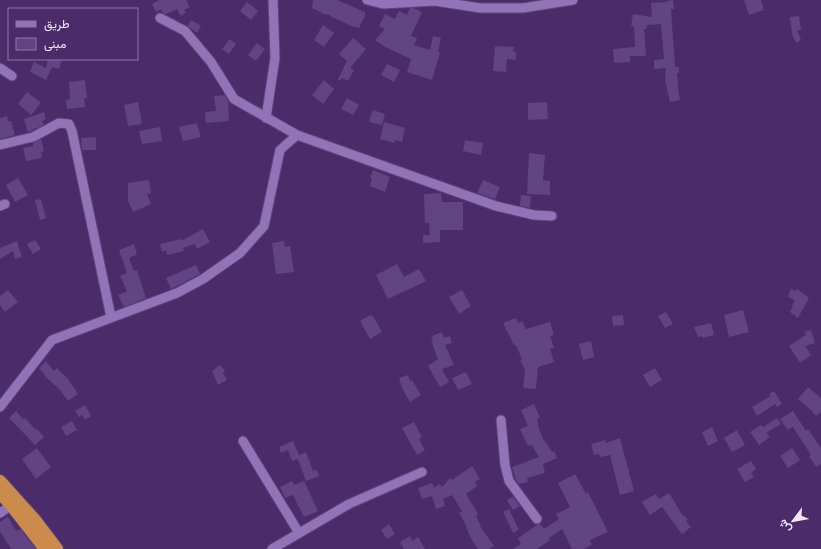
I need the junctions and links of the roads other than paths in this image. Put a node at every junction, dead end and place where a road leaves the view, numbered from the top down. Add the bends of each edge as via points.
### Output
1 (273, 0) edge
2 (367, 0) edge
3 (573, 0) edge
4 (160, 18) dead end
5 (0, 68) edge
6 (12, 76) dead end
7 (266, 118) junction
8 (297, 135) junction
9 (0, 145) edge
10 (552, 216) dead end
11 (111, 316) junction
12 (0, 407) edge
13 (501, 420) dead end
14 (243, 440) dead end
15 (422, 472) dead end
16 (0, 481) edge
17 (0, 493) edge
18 (11, 505) junction
19 (0, 513) edge
20 (537, 519) dead end
21 (299, 533) junction
22 (45, 549) edge
23 (57, 549) edge
24 (272, 549) edge

1 - 7 street via 275,58
2 - 3 street via 383,4 435,2 480,8 523,8
4 - 7 street via 185,31 211,62 234,99
5 - 6 street
7 - 8 street
8 - 10 street via 496,206 534,215
8 - 11 street via 280,150 264,226 240,253 203,279 177,293
9 - 11 street via 33,137 59,123 69,124
11 - 12 street via 52,340
13 - 20 street via 509,481
14 - 21 street
15 - 21 street via 349,504
16 - 23 highway
17 - 18 highway
18 - 19 street
18 - 22 highway
21 - 24 street

